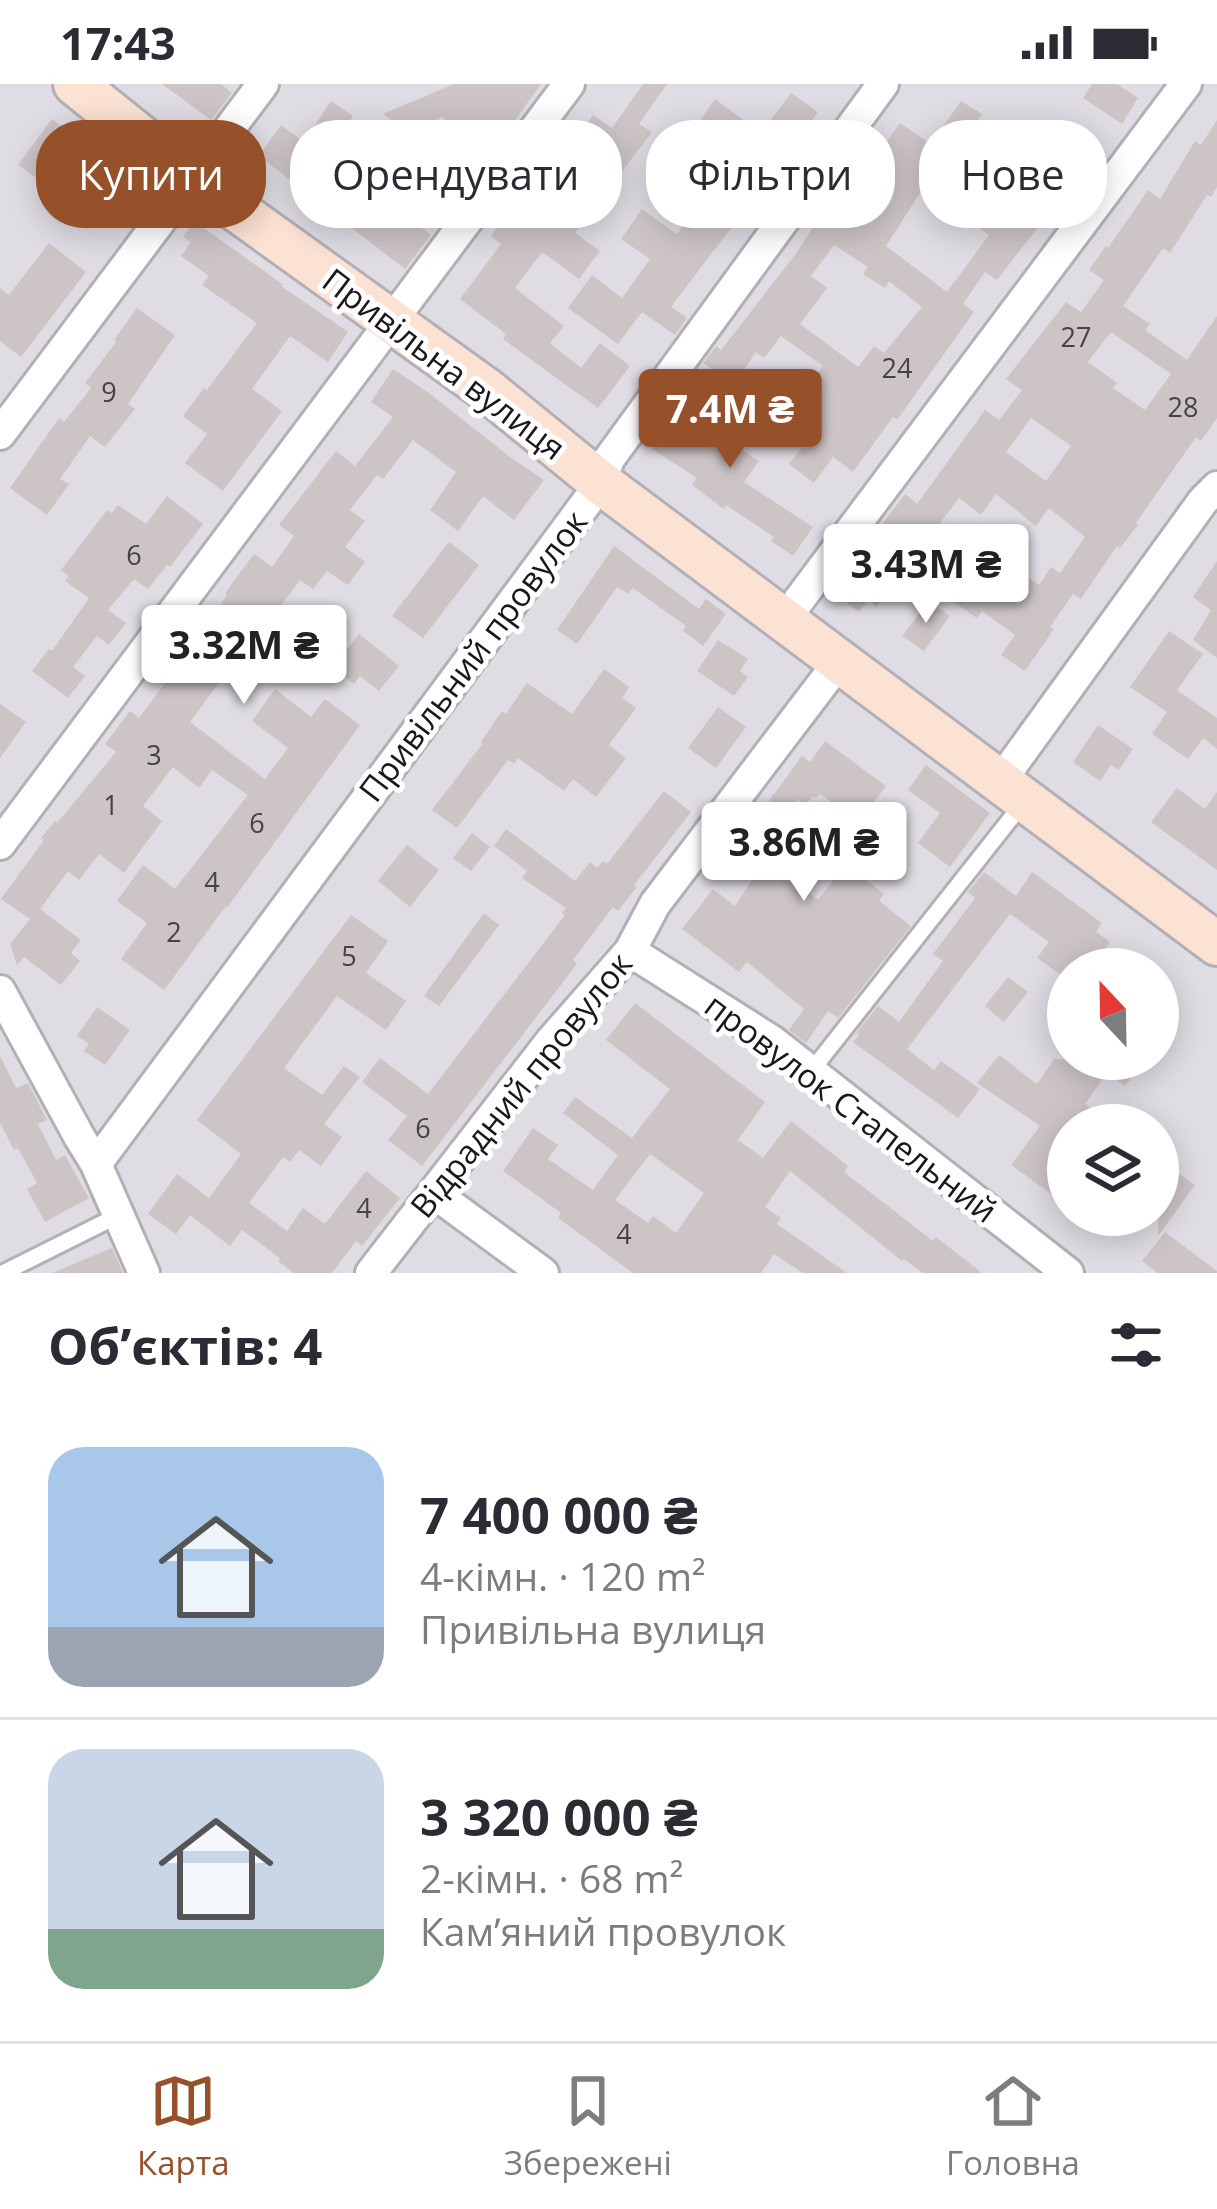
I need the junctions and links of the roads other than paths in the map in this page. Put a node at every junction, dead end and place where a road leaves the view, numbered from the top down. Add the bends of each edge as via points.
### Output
1 (75, 84) edge
2 (263, 84) edge
3 (569, 84) edge
4 (883, 84) edge
5 (1186, 84) edge
6 (120, 120) edge
7 (236, 120) edge
8 (154, 228) edge
9 (260, 228) edge
10 (392, 324) junction
11 (0, 434) edge
12 (602, 483) junction
13 (1217, 487) edge
14 (784, 620) junction
15 (838, 662) junction
16 (1012, 792) junction
17 (0, 844) edge
18 (1217, 944) edge
19 (630, 951) junction
20 (0, 991) edge
21 (812, 1070) junction
22 (96, 1164) junction
23 (434, 1193) junction
24 (119, 1215) junction
25 (3, 1273) edge
26 (144, 1273) edge
27 (371, 1273) edge
28 (543, 1273) edge
29 (1068, 1273) edge

1 - 6 street, Привільна вулиця
2 - 7 street
3 - 10 street
4 - 12 street, Привільний провулок via 609,459
5 - 14 street
8 - 11 street
9 - 10 street, Привільна вулиця
10 - 12 street, Привільна вулиця
10 - 17 street
12 - 14 street, Привільна вулиця
12 - 22 street, Привільний провулок
13 - 16 street
14 - 15 street, Привільна вулиця
15 - 16 street, Привільна вулиця
15 - 19 street, Відрадний провулок via 655,904
16 - 18 street, Привільна вулиця
16 - 21 lane
19 - 21 street, провулок Стапельний
19 - 23 street, Відрадний провулок
20 - 22 street
21 - 29 street, провулок Стапельний
22 - 24 street
23 - 27 street, Відрадний провулок
23 - 28 street
24 - 25 lane
24 - 26 street

